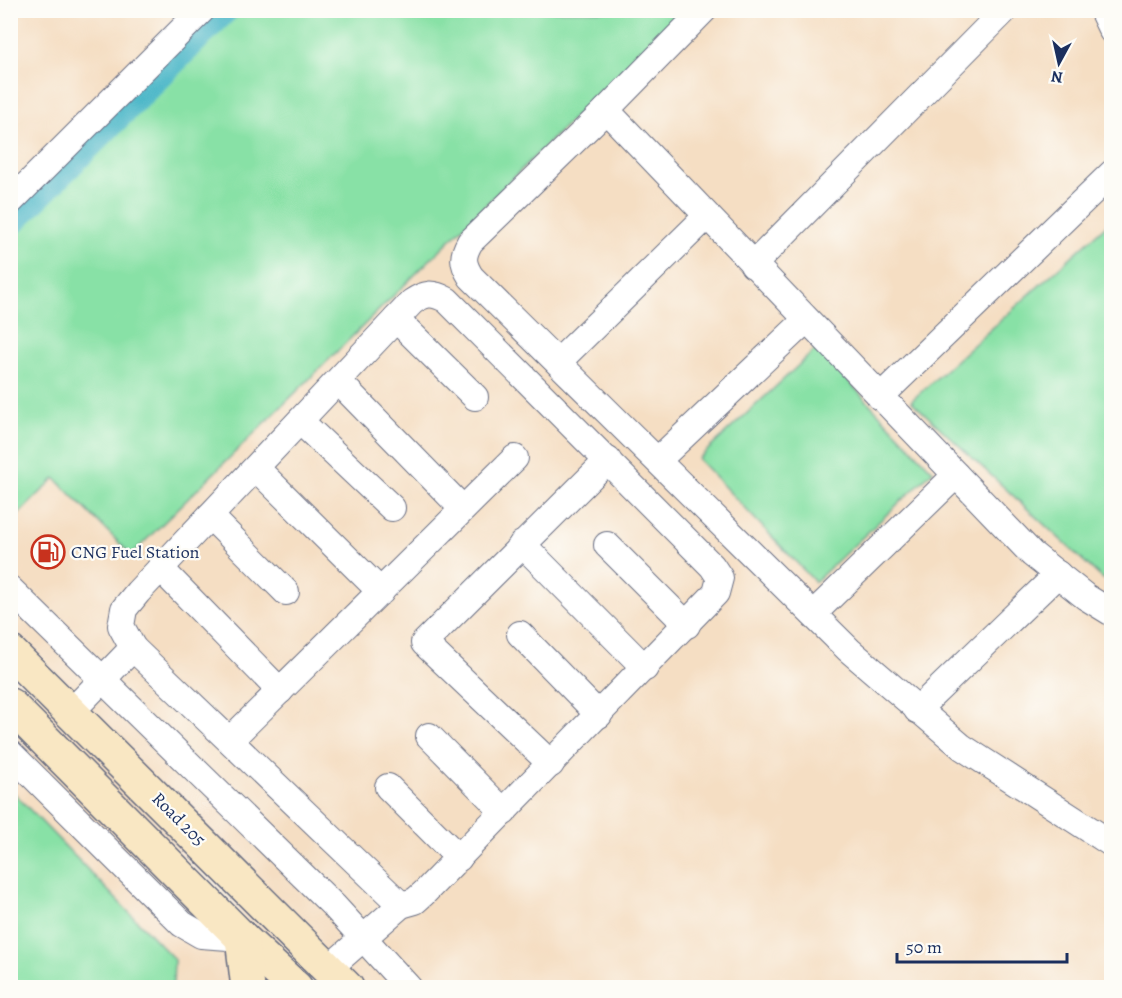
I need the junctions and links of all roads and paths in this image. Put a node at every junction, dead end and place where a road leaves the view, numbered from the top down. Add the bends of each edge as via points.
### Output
1 (202, 10) edge
2 (704, 10) edge
3 (1005, 10) edge
4 (1102, 10) edge
5 (1112, 31) edge
6 (606, 110) junction
7 (1112, 173) edge
8 (10, 202) edge
9 (707, 216) junction
10 (753, 265) junction
11 (396, 320) junction
12 (806, 320) junction
13 (558, 362) junction
14 (338, 381) junction
15 (475, 397) dead end
16 (880, 397) junction
17 (300, 421) junction
18 (515, 458) dead end
19 (608, 460) junction
20 (658, 460) junction
21 (256, 468) junction
22 (956, 475) junction
23 (392, 508) dead end
24 (464, 509) junction
25 (210, 516) junction
26 (522, 544) junction
27 (607, 545) dead end
28 (160, 568) junction
29 (1058, 574) junction
30 (10, 589) edge
31 (286, 592) dead end
32 (381, 592) junction
33 (1112, 613) edge
34 (813, 615) junction
35 (687, 625) junction
36 (520, 634) dead end
37 (133, 648) junction
38 (10, 652) edge
39 (645, 668) junction
40 (103, 680) junction
41 (280, 691) junction
42 (10, 705) edge
43 (917, 710) junction
44 (71, 712) junction
45 (599, 715) junction
46 (429, 736) dead end
47 (230, 740) junction
48 (10, 753) edge
49 (551, 764) junction
50 (388, 786) dead end
51 (504, 812) junction
52 (1112, 844) edge
53 (459, 858) junction
54 (402, 904) junction
55 (362, 937) junction
56 (242, 938) junction
57 (337, 978) edge
58 (248, 987) edge
59 (296, 987) edge
60 (409, 987) edge

1 - 8 street
2 - 6 street
3 - 10 street
4 - 5 street
6 - 9 street
6 - 13 street via 464,252 463,264 471,277
7 - 16 street
9 - 10 street
9 - 13 street
10 - 12 street
11 - 14 street
11 - 15 street
11 - 19 street via 424,294 436,294 447,300
12 - 16 street
12 - 20 street
13 - 20 street
14 - 17 street
14 - 24 street
16 - 22 street
17 - 21 street
17 - 23 street
18 - 24 street
19 - 26 street
19 - 35 street via 720,578 716,593
20 - 34 street
21 - 25 street
21 - 32 street
22 - 29 street via 1032,554
22 - 34 street
24 - 32 street
25 - 28 street
25 - 31 street
26 - 39 street
26 - 49 street via 424,643
27 - 35 street
28 - 37 street via 124,609 121,627
28 - 41 street
29 - 33 street
29 - 43 street
30 - 40 street
32 - 41 street
34 - 43 street
35 - 39 street
36 - 45 street
37 - 40 street
37 - 47 street
38 - 44 main road, Road 205
39 - 45 street
40 - 44 street
40 - 55 street
41 - 47 street
42 - 56 main road
43 - 52 street via 962,747
44 - 57 main road, Road 205
45 - 49 street
46 - 51 street
47 - 54 street
48 - 56 street via 182,924 201,935
49 - 51 street
50 - 53 street
51 - 53 street
53 - 54 street via 415,901
54 - 55 street
55 - 57 street
55 - 60 street
56 - 58 main road
56 - 59 main road

